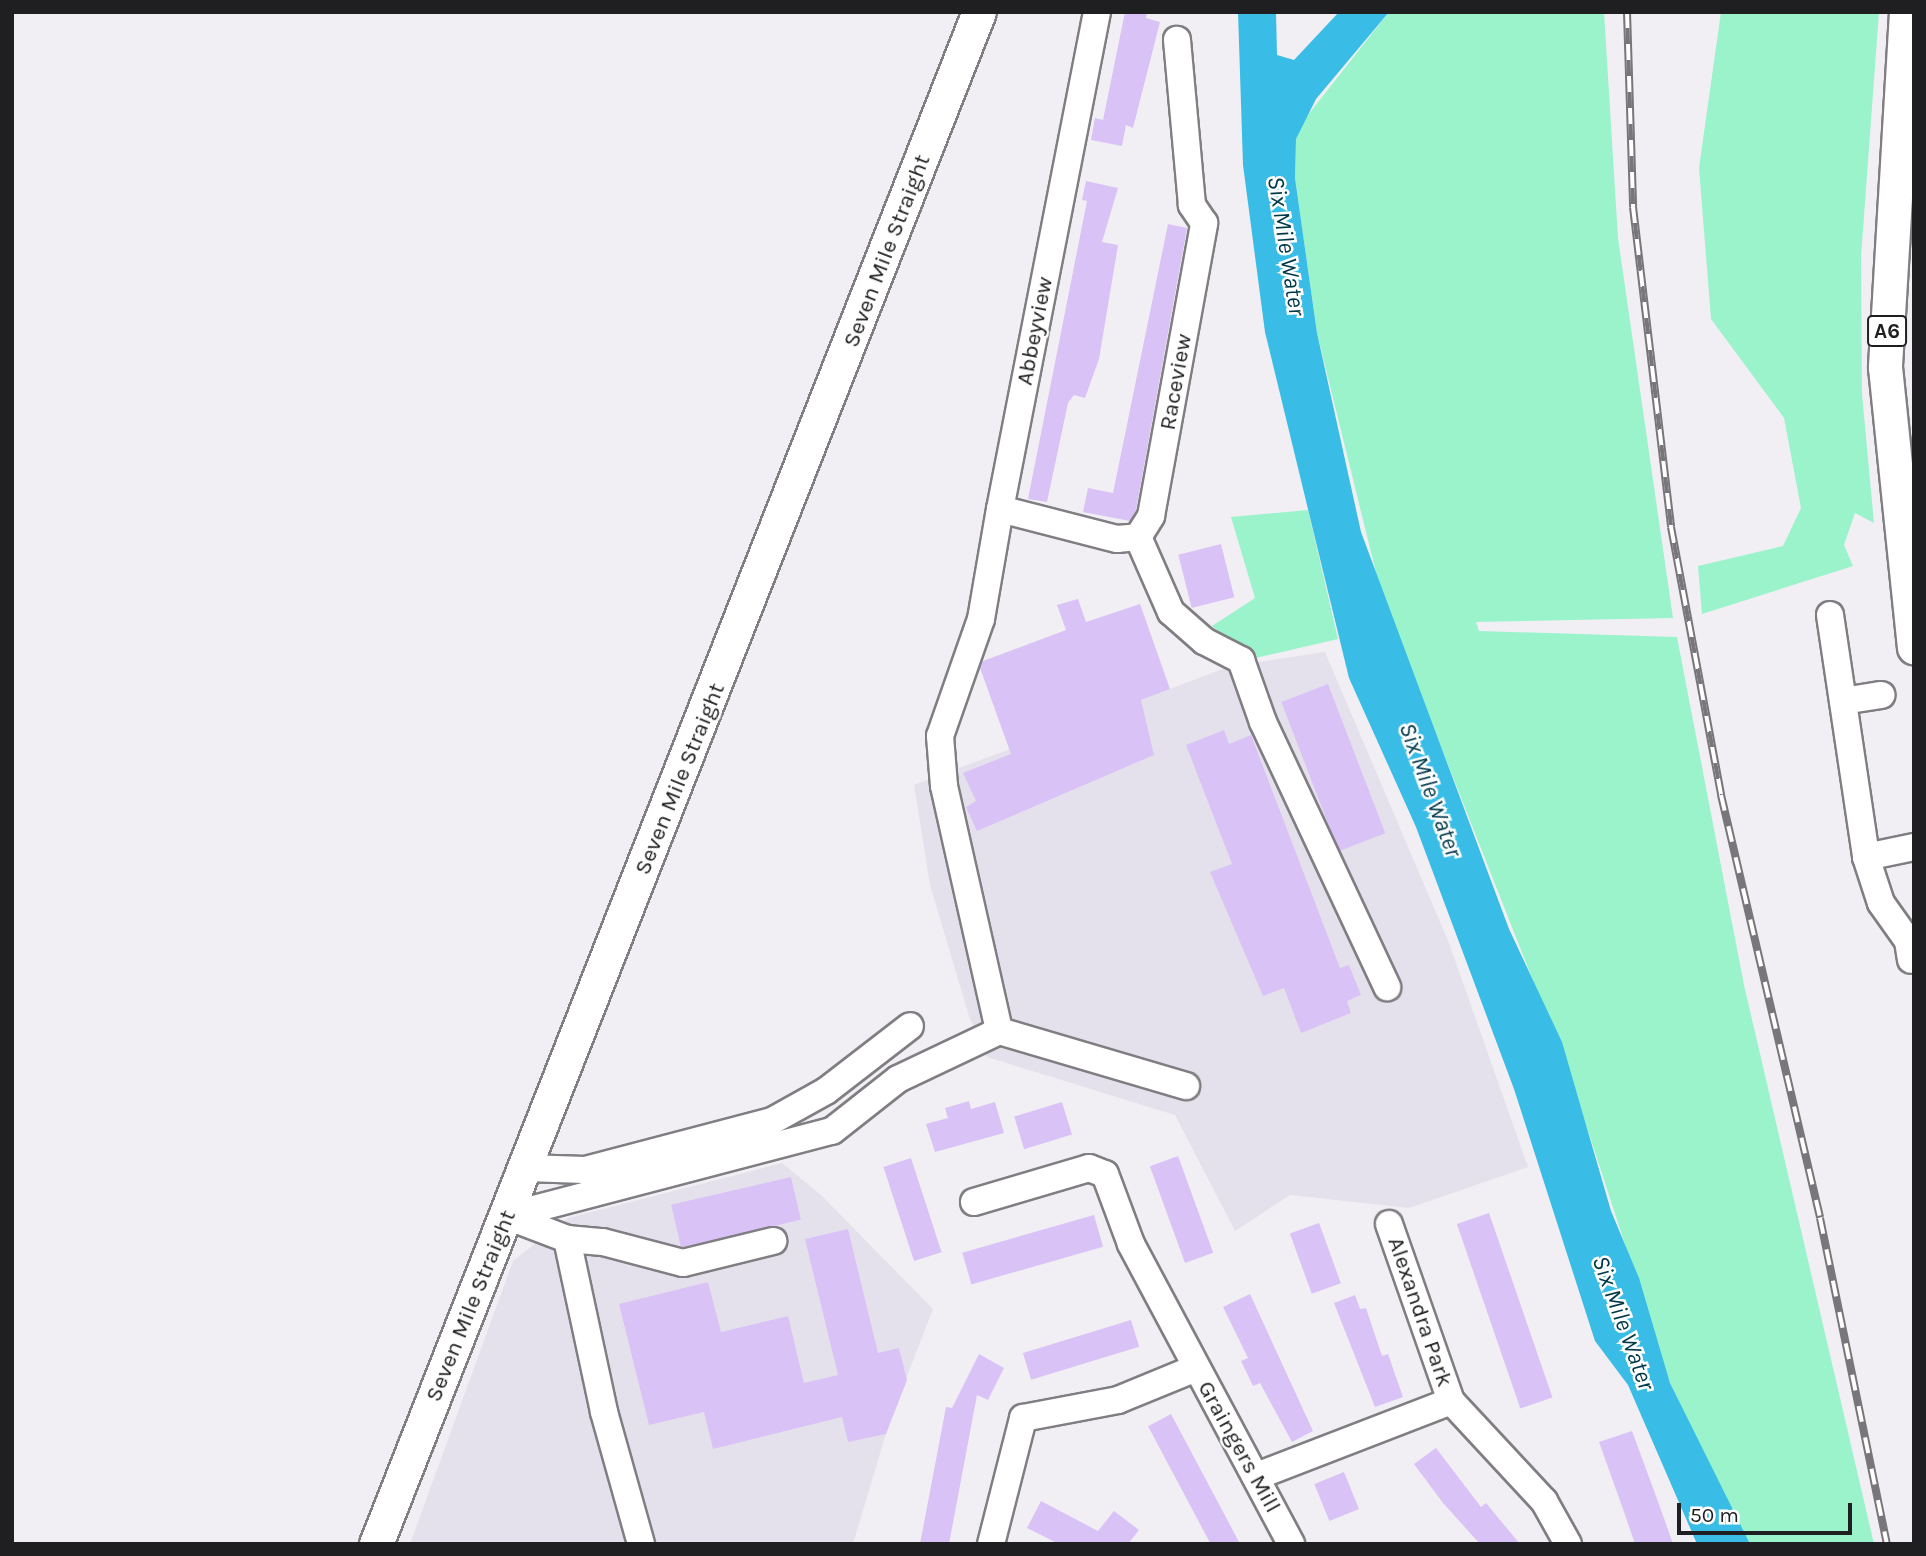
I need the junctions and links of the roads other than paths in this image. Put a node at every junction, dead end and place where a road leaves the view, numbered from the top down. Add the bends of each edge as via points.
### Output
1 (979, 12) edge
2 (1097, 12) edge
3 (1906, 12) edge
4 (1177, 40) dead end
5 (1000, 509) junction
6 (1138, 537) junction
7 (1830, 615) dead end
8 (1914, 648) edge
9 (1882, 695) dead end
10 (1843, 701) junction
11 (1914, 847) edge
12 (1866, 857) junction
13 (1908, 924) edge
14 (1912, 960) dead end
15 (1387, 987) dead end
16 (910, 1026) dead end
17 (999, 1031) junction
18 (1186, 1086) dead end
19 (526, 1168) junction
20 (974, 1202) dead end
21 (507, 1216) junction
22 (1389, 1224) dead end
23 (567, 1239) junction
24 (773, 1241) dead end
25 (1196, 1368) junction
26 (1451, 1401) junction
27 (1257, 1476) junction
28 (376, 1544) edge
29 (642, 1544) edge
30 (991, 1544) edge
31 (1291, 1544) edge
32 (1568, 1544) edge

1 - 19 main road, Seven Mile Straight
2 - 5 street, Abbeyview
3 - 8 main road, A6 via 1885,367
4 - 6 street, Raceview via 1192,205 1205,223 1151,516
5 - 6 street via 1117,538
5 - 17 street, Abbeyview via 981,619 940,736 944,786
6 - 15 street via 1171,612 1204,641 1241,660 1262,722
7 - 10 street
9 - 10 street
10 - 12 street
11 - 12 street
12 - 13 street via 1881,903
13 - 14 street
16 - 19 street via 826,1091 772,1121 585,1170
17 - 18 street
17 - 21 street via 908,1074 832,1131
19 - 21 main road, Seven Mile Straight
20 - 25 street via 1089,1168 1101,1171 1131,1244
21 - 23 street
21 - 28 main road, Seven Mile Straight
22 - 26 street, Alexandra Park
23 - 24 street via 603,1242 683,1263
23 - 29 street via 604,1412
25 - 27 street, Graingers Mill
25 - 30 street, Graingers Mill via 1118,1400 1023,1418 1015,1430
26 - 27 street, Alexandra Park
26 - 32 street, Alexandra Park via 1544,1502
27 - 31 street, Graingers Mill

